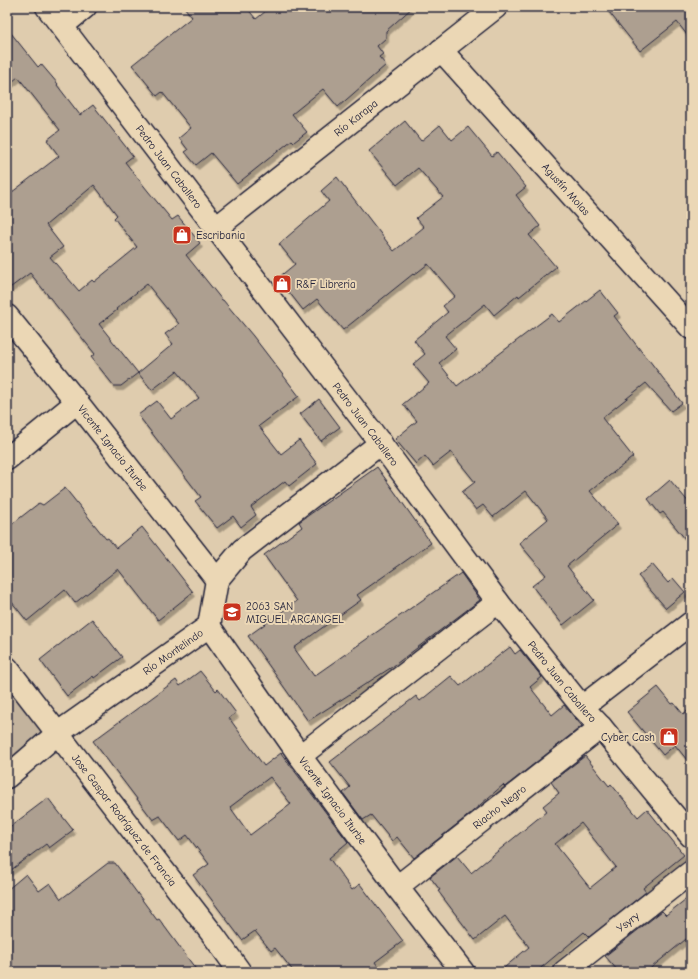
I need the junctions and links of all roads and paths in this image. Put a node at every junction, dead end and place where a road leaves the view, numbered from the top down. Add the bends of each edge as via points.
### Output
1 (47, 7) edge
2 (85, 7) edge
3 (496, 7) edge
4 (62, 26) junction
5 (441, 50) junction
6 (216, 228) junction
7 (7, 316) edge
8 (691, 328) edge
9 (77, 402) junction
10 (381, 443) junction
11 (7, 459) edge
12 (217, 580) junction
13 (498, 602) junction
14 (691, 623) edge
15 (209, 626) junction
16 (7, 668) edge
17 (582, 707) junction
18 (600, 727) junction
19 (58, 733) junction
20 (300, 756) junction
21 (7, 777) edge
22 (691, 836) edge
23 (691, 872) edge
24 (397, 887) junction
25 (240, 972) edge
26 (463, 972) edge
27 (564, 972) edge

1 - 4 street, Pedro Juan Caballero
2 - 4 street
3 - 5 street, Río Karapa
4 - 6 street, Pedro Juan Caballero
5 - 6 street, Río Karapa
5 - 8 street, Agustín Molas
6 - 10 street, Pedro Juan Caballero
7 - 9 street, Vicente Ignacio Iturbe
9 - 11 street
9 - 12 street, Vicente Ignacio Iturbe
10 - 12 street, Río Montelindo via 242,550
10 - 13 street, Pedro Juan Caballero
12 - 15 street, Río Montelindo
13 - 17 street, Pedro Juan Caballero
13 - 20 street
14 - 17 street
15 - 19 street, Río Montelindo
15 - 20 street, Vicente Ignacio Iturbe
16 - 19 street, Jose Gaspar Rodríguez de Francia
17 - 18 street, Pedro Juan Caballero
18 - 22 street, Pedro Juan Caballero
18 - 24 street, Riacho Negro
19 - 21 street, Río Montelindo
19 - 25 street, Jose Gaspar Rodríguez de Francia
20 - 24 street, Vicente Ignacio Iturbe
23 - 27 street, Ysyry
24 - 26 street, Vicente Ignacio Iturbe

